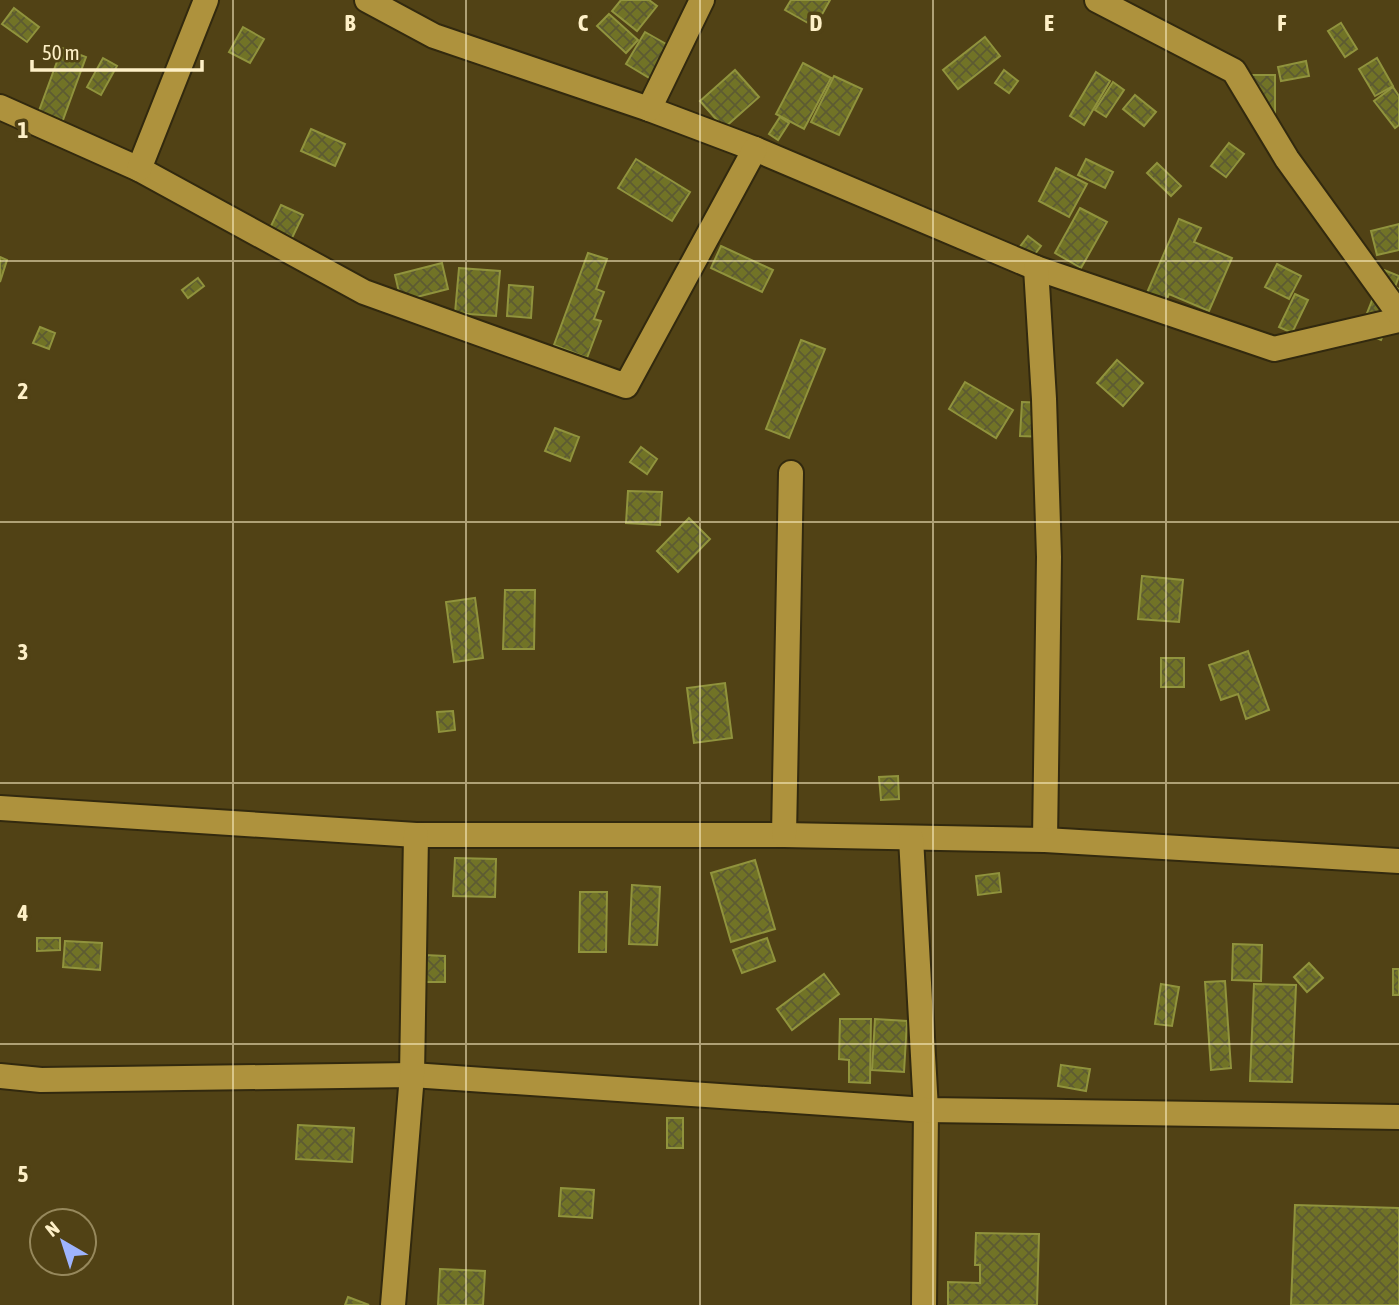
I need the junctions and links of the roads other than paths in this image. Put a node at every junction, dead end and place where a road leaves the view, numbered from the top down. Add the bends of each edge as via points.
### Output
1 (206, 0) edge
2 (367, 0) edge
3 (702, 0) edge
4 (1097, 0) edge
5 (0, 107) edge
6 (649, 109) junction
7 (755, 149) junction
8 (139, 169) junction
9 (1036, 268) junction
10 (1399, 314) edge
11 (1399, 320) edge
12 (791, 473) dead end
13 (0, 808) edge
14 (416, 835) junction
15 (785, 835) junction
16 (911, 838) junction
17 (1045, 841) junction
18 (1399, 861) edge
19 (412, 1075) junction
20 (0, 1076) edge
21 (926, 1110) junction
22 (1399, 1117) edge
23 (393, 1305) edge
24 (924, 1305) edge

1 - 8 street
2 - 6 street via 434,36
3 - 6 street
4 - 10 street via 1234,71 1287,159
5 - 8 street
6 - 7 street
7 - 8 street via 626,386 364,292
7 - 9 street
9 - 11 street via 1274,349
9 - 17 street via 1049,557
12 - 15 street
13 - 14 street
14 - 15 street
14 - 19 street
15 - 16 street
16 - 17 street
16 - 21 street
17 - 18 street
19 - 20 street via 41,1080
19 - 21 street
19 - 23 street
21 - 22 street
21 - 24 street

